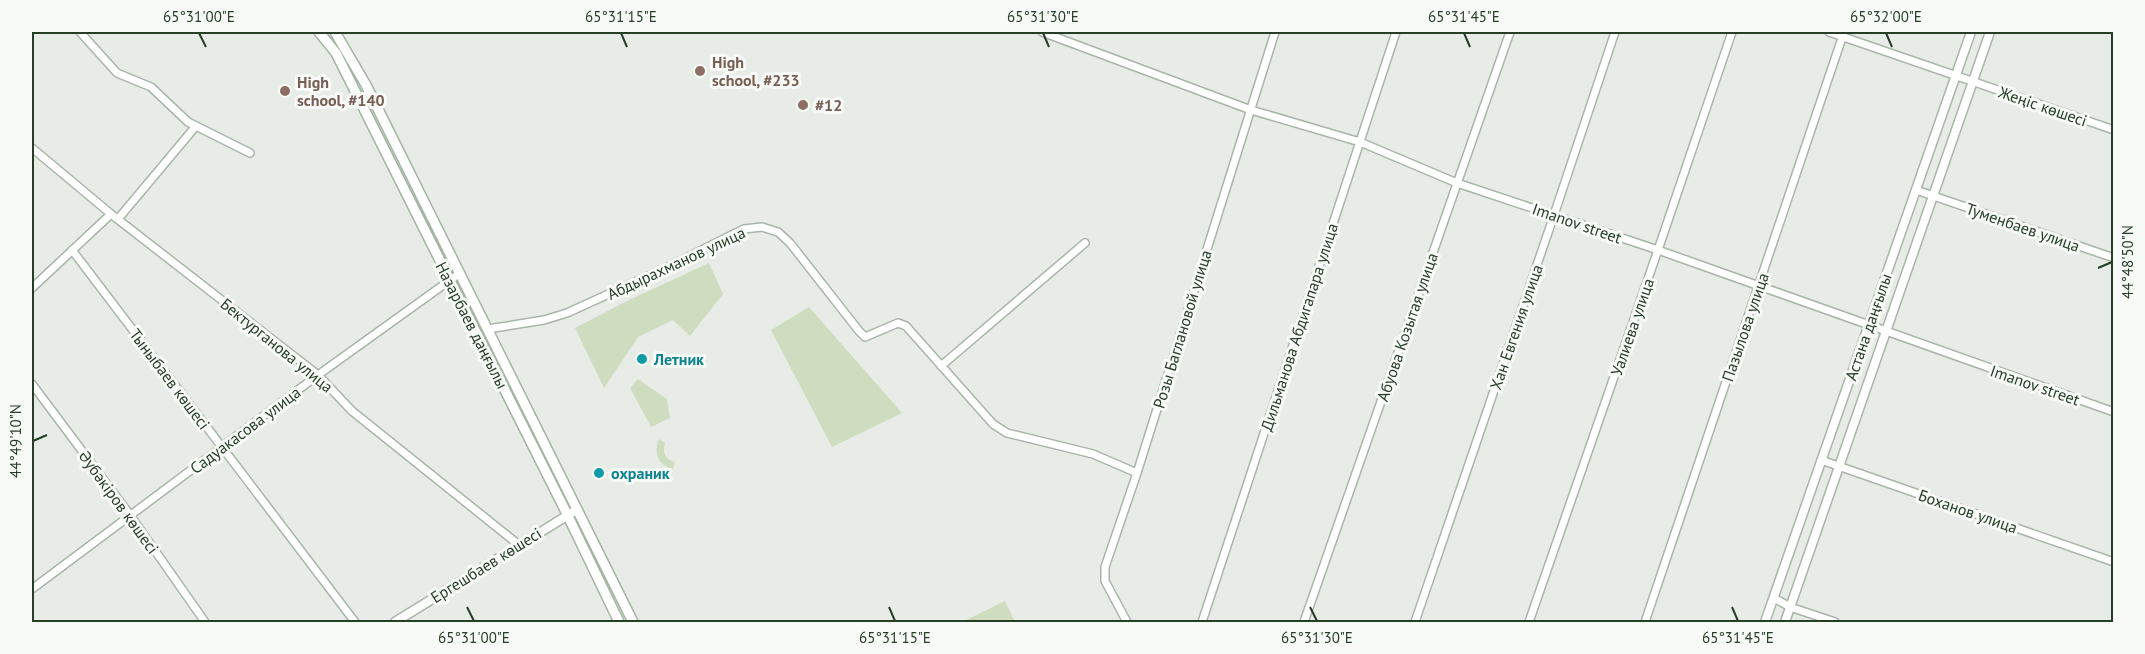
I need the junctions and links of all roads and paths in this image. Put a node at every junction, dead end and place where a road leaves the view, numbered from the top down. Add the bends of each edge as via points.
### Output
1 (80, 32) edge
2 (319, 32) edge
3 (335, 32) edge
4 (1041, 32) edge
5 (1275, 32) edge
6 (1396, 32) edge
7 (1510, 32) edge
8 (1615, 32) edge
9 (1732, 32) edge
10 (1829, 32) edge
11 (1971, 32) edge
12 (1990, 32) edge
13 (1844, 34) edge
14 (1956, 76) junction
15 (1973, 82) junction
16 (1251, 110) junction
17 (196, 126) junction
18 (2114, 130) edge
19 (1360, 142) junction
20 (32, 148) edge
21 (250, 153) dead end
22 (1457, 183) junction
23 (1916, 190) junction
24 (1933, 196) junction
25 (111, 214) junction
26 (1554, 215) junction
27 (118, 219) junction
28 (1085, 243) dead end
29 (72, 250) junction
30 (1659, 250) junction
31 (2114, 258) edge
32 (460, 273) junction
33 (449, 281) junction
34 (1759, 286) junction
35 (32, 288) edge
36 (1868, 325) junction
37 (488, 328) junction
38 (1885, 332) junction
39 (941, 366) junction
40 (318, 375) junction
41 (32, 384) edge
42 (2114, 412) edge
43 (222, 447) junction
44 (1821, 460) junction
45 (1839, 466) junction
46 (1137, 473) junction
47 (578, 509) junction
48 (567, 514) junction
49 (130, 515) junction
50 (519, 545) junction
51 (2114, 562) edge
52 (32, 589) edge
53 (1774, 598) junction
54 (1790, 607) junction
55 (205, 622) edge
56 (355, 622) edge
57 (395, 622) edge
58 (620, 622) edge
59 (633, 622) edge
60 (1127, 622) edge
61 (1202, 622) edge
62 (1304, 622) edge
63 (1415, 622) edge
64 (1529, 622) edge
65 (1645, 622) edge
66 (1765, 622) edge
67 (1785, 622) edge
68 (1835, 622) edge

1 - 17 street via 117,73 152,87
2 - 33 main road, Назарбаев даңғылы via 336,53
3 - 32 main road, Назарбаев даңғылы via 366,85
4 - 16 street, Imanov street
5 - 16 street, Розы Баглановой улица
6 - 19 street, Дильманова Абдигапара улица
7 - 22 street, Абуова Козытая улица
8 - 26 street, Хан Евгения улица
9 - 30 street, Уалиева улица
10 - 13 street, Жеңіс көшесі
11 - 14 street, Астана даңғылы
12 - 15 street, Астана даңғылы
13 - 14 street, Жеңіс көшесі
13 - 34 street, Пазылова улица
14 - 15 street, Жеңіс көшесі
14 - 23 street, Астана даңғылы
15 - 18 street, Жеңіс көшесі
15 - 24 street, Астана даңғылы
16 - 19 street, Imanov street
16 - 46 street, Розы Баглановой улица
17 - 21 street
17 - 27 street
19 - 22 street, Imanov street
19 - 61 street, Дильманова Абдигапара улица
20 - 25 street, Бектурганова улица
22 - 26 street, Imanov street
22 - 62 street, Абуова Козытая улица
23 - 24 street, Туменбаев улица
23 - 36 street, Астана даңғылы
24 - 31 street, Туменбаев улица
24 - 38 street, Астана даңғылы
25 - 27 street, Бектурганова улица
25 - 29 street
26 - 30 street, Imanov street
26 - 63 street, Хан Евгения улица
27 - 40 street, Бектурганова улица
28 - 39 street
29 - 35 street
29 - 43 street, Тыныбаев көшесі
30 - 34 street, Imanov street
30 - 64 street, Уалиева улица
32 - 33 street, Садуакасова улица
32 - 37 main road, Назарбаев даңғылы
33 - 40 street, Садуакасова улица
33 - 48 main road, Назарбаев даңғылы
34 - 36 street, Imanov street
34 - 65 street, Пазылова улица
36 - 38 street, Imanov street
36 - 44 street, Астана даңғылы
37 - 39 street, Абдырахманов улица via 567,313 744,229 762,227 778,232 790,243 865,336 898,323 906,326
37 - 47 main road, Назарбаев даңғылы
38 - 42 street, Imanov street
38 - 45 street, Астана даңғылы
39 - 46 street, Абдырахманов улица via 993,424 1007,433 1093,454
40 - 43 street, Садуакасова улица
40 - 50 street, Бектурганова улица via 352,411
41 - 49 street, Әубәкіров көшесі
43 - 49 street, Садуакасова улица
43 - 56 street, Тыныбаев көшесі
44 - 45 street, Боханов улица
44 - 53 street, Астана даңғылы
45 - 51 street, Боханов улица
45 - 54 street, Астана даңғылы
46 - 60 street, Розы Баглановой улица via 1105,567 1105,581
47 - 48 street, Ергешбаев көшесі
47 - 59 main road, Назарбаев даңғылы
48 - 50 street, Ергешбаев көшесі
48 - 58 main road, Назарбаев даңғылы
49 - 52 street, Садуакасова улица
49 - 55 street, Әубәкіров көшесі
50 - 57 street, Ергешбаев көшесі
53 - 54 street
53 - 66 street, Астана даңғылы
54 - 67 street, Астана даңғылы
54 - 68 street

